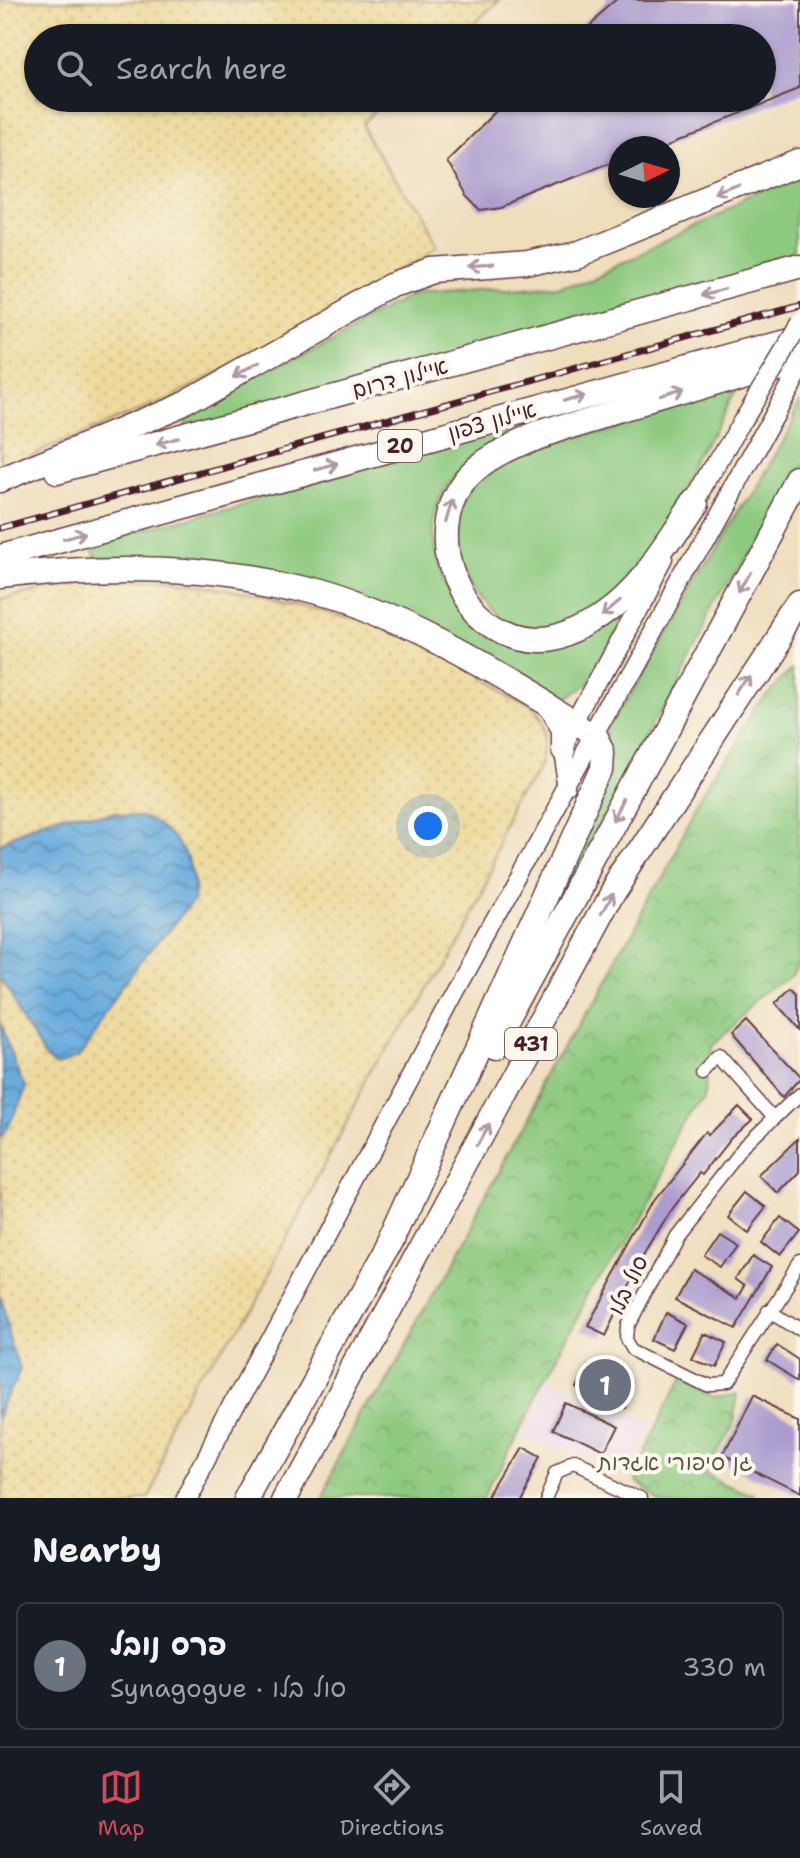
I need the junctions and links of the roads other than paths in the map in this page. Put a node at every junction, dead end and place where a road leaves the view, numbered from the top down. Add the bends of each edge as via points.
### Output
1 (800, 163) edge
2 (800, 268) edge
3 (800, 323) edge
4 (800, 337) edge
5 (800, 357) edge
6 (800, 365) edge
7 (800, 481) edge
8 (0, 483) edge
9 (695, 503) junction
10 (0, 557) edge
11 (0, 577) edge
12 (800, 605) edge
13 (549, 706) junction
14 (587, 730) junction
15 (563, 749) junction
16 (569, 790) junction
17 (708, 1071) dead end
18 (800, 1094) edge
19 (775, 1118) junction
20 (456, 1183) junction
21 (386, 1250) junction
22 (800, 1265) edge
23 (769, 1310) junction
24 (800, 1330) edge
25 (185, 1498) edge
26 (248, 1498) edge
27 (286, 1498) edge
28 (298, 1498) edge
29 (546, 1498) edge
30 (642, 1498) edge

1 -> 8 highway via 577,253 527,264 434,271 395,285 187,403
2 -> 8 highway, איילון דרום
3 - 9 street, bridge
10 -> 4 highway, איילון צפון / 20
9 -> 5 highway via 616,605 560,636 525,637 482,616 464,596 446,555 450,503 473,472 496,454 537,436
6 - 14 street
7 -> 21 highway, 431
9 - 14 street
11 - 13 highway via 63,570 189,569 298,588 424,637
20 -> 12 highway, 431 via 612,893
13 - 14 highway
13 - 15 highway via 563,731
14 - 15 street
14 - 16 street
14 - 21 highway via 606,752 605,768
15 - 16 street
16 - 25 street via 457,988
17 - 19 street via 721,1057
18 - 19 street, סול בלו
19 - 23 street, סול בלו via 744,1148 675,1235 628,1326 627,1338 633,1348 715,1386 728,1378
20 - 27 highway, 431
20 - 28 highway
21 - 26 highway, 431
22 - 23 street, סול בלו
23 - 24 street
29 - 30 street via 557,1473 573,1466

